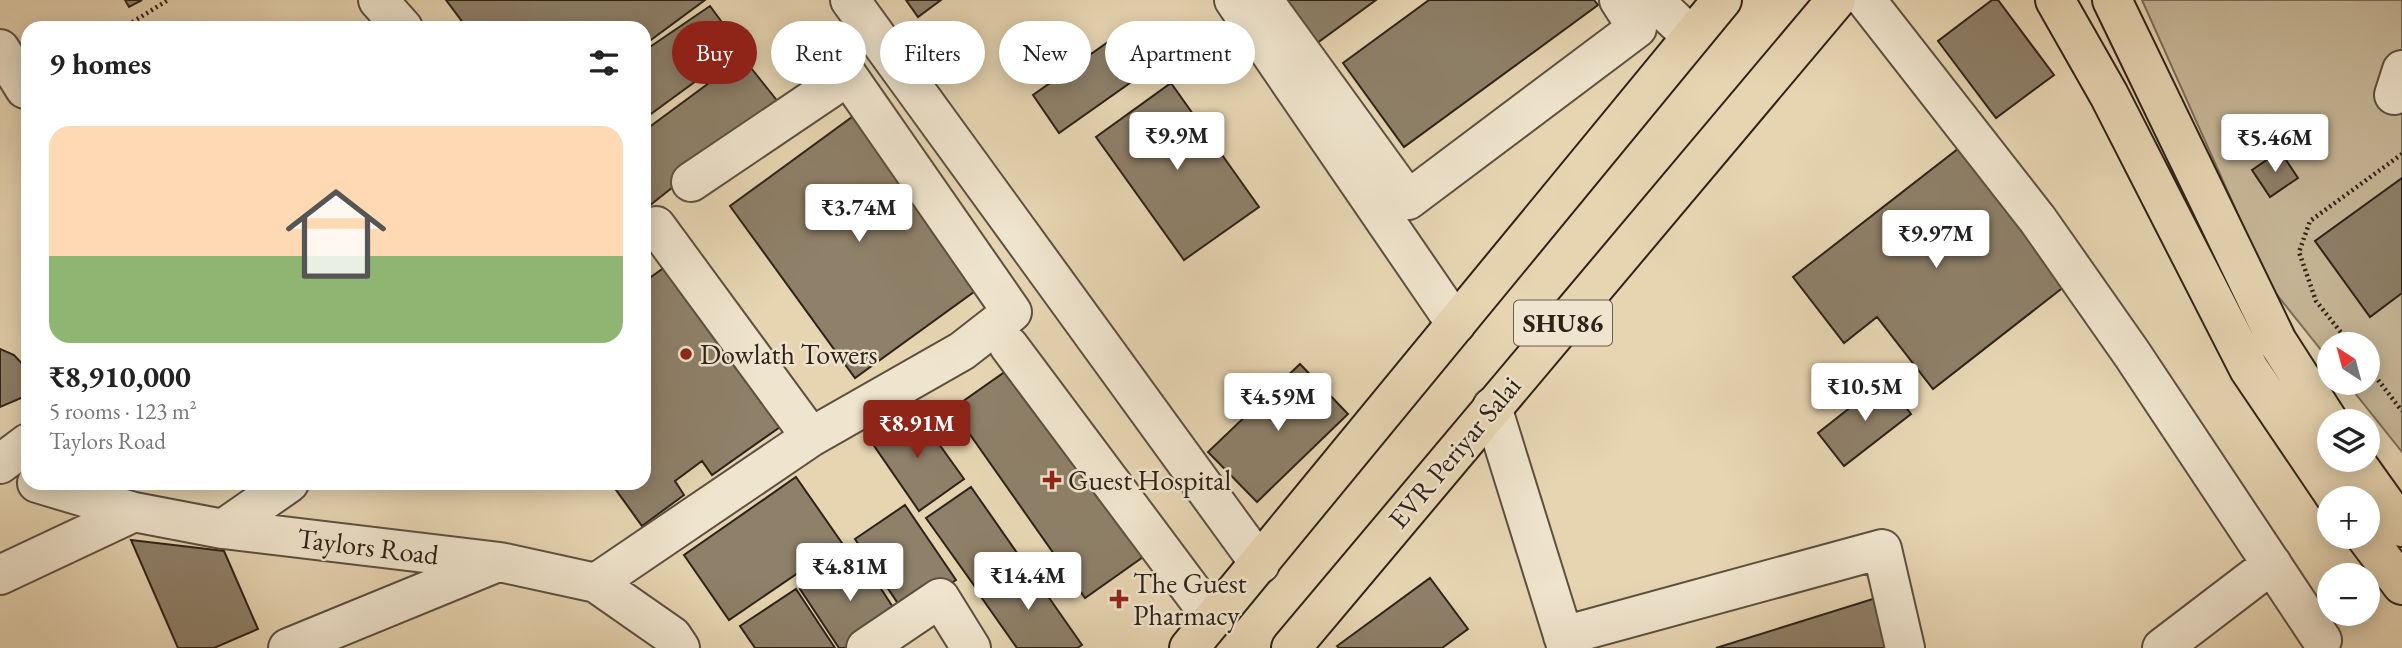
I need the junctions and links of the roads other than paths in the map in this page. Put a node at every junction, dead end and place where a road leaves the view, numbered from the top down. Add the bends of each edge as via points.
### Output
1 (378, 0) edge
2 (850, 0) edge
3 (1234, 0) edge
4 (1263, 0) edge
5 (1722, 0) edge
6 (1836, 0) edge
7 (1866, 0) edge
8 (2055, 0) edge
9 (2112, 0) edge
10 (1636, 10) edge
11 (397, 21) edge
12 (1691, 36) junction
13 (0, 49) edge
14 (1668, 67) junction
15 (21, 83) edge
16 (691, 182) dead end
17 (651, 229) edge
18 (1456, 324) junction
19 (1009, 346) dead end
20 (1492, 407) junction
21 (2321, 409) edge
22 (811, 437) junction
23 (21, 448) edge
24 (0, 464) edge
25 (2363, 472) edge
26 (21, 478) edge
27 (2328, 486) edge
28 (60, 490) edge
29 (279, 490) edge
30 (134, 512) junction
31 (2402, 527) edge
32 (223, 529) junction
33 (2375, 549) edge
34 (500, 562) junction
35 (1260, 564) junction
36 (2272, 564) junction
37 (0, 575) edge
38 (596, 583) junction
39 (2402, 585) edge
40 (1213, 619) junction
41 (1620, 634) edge
42 (2322, 640) dead end
43 (1565, 642) edge
44 (288, 648) edge
45 (680, 648) edge
46 (866, 648) edge
47 (971, 648) edge
48 (1189, 648) edge
49 (1291, 648) edge
50 (1905, 648) edge
51 (2162, 648) edge

1 - 11 street
2 - 35 street
3 - 18 street
4 - 10 street via 1408,200
5 - 12 main road, SHU86
6 - 20 main road, EVR Periyar Salai / SHU86
7 - 36 street via 2038,220
8 - 27 main road via 2109,95 2249,369
9 - 21 main road via 2277,341
10 - 12 street
10 - 14 street
12 - 14 main road, SHU86
13 - 15 street
14 - 18 main road, SHU86
16 - 22 street via 848,76 1012,312 961,351
17 - 22 street via 656,226
18 - 35 main road, SHU86
19 - 40 street
20 - 43 street
20 - 49 main road, EVR Periyar Salai / SHU86
22 - 38 street
23 - 24 street
24 - 26 street
25 - 31 main road
28 - 30 street, Taylors Road
29 - 32 street
30 - 32 street, Taylors Road
30 - 37 street
32 - 34 street, Taylors Road
33 - 39 main road
34 - 38 street, Taylors Road
34 - 44 street
35 - 40 main road, SHU86
36 - 42 street
36 - 51 street
38 - 45 street, Taylors Road via 672,636
40 - 48 main road, SHU86
41 - 43 street
41 - 50 street via 1882,549
46 - 47 street via 940,598

